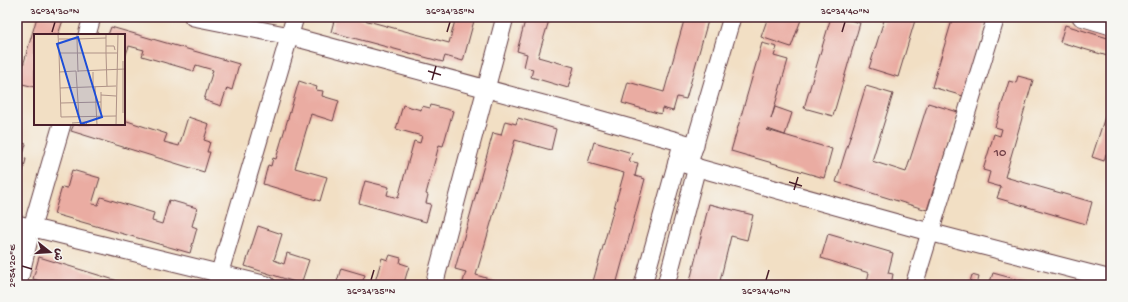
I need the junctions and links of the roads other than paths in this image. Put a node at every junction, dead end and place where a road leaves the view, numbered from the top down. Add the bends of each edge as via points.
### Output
1 (92, 17) edge
2 (193, 17) edge
3 (295, 17) edge
4 (505, 17) edge
5 (732, 17) edge
6 (996, 17) edge
7 (1080, 17) edge
8 (1111, 26) edge
9 (87, 34) edge
10 (290, 36) junction
11 (486, 89) junction
12 (62, 125) edge
13 (688, 145) junction
14 (688, 165) junction
15 (25, 225) edge
16 (929, 232) junction
17 (218, 279) edge
18 (1111, 279) edge
19 (18, 285) edge
20 (267, 285) edge
21 (434, 285) edge
22 (643, 285) edge
23 (666, 285) edge
24 (914, 285) edge

1 - 9 street
2 - 10 street
3 - 10 street
4 - 11 street
5 - 13 street
6 - 16 street
7 - 8 street
10 - 11 street
10 - 17 street
11 - 13 street
11 - 21 street
12 - 15 street
13 - 14 street
14 - 16 street
14 - 22 street
14 - 23 street
15 - 17 street
15 - 19 street
16 - 18 street
16 - 24 street
17 - 20 street

